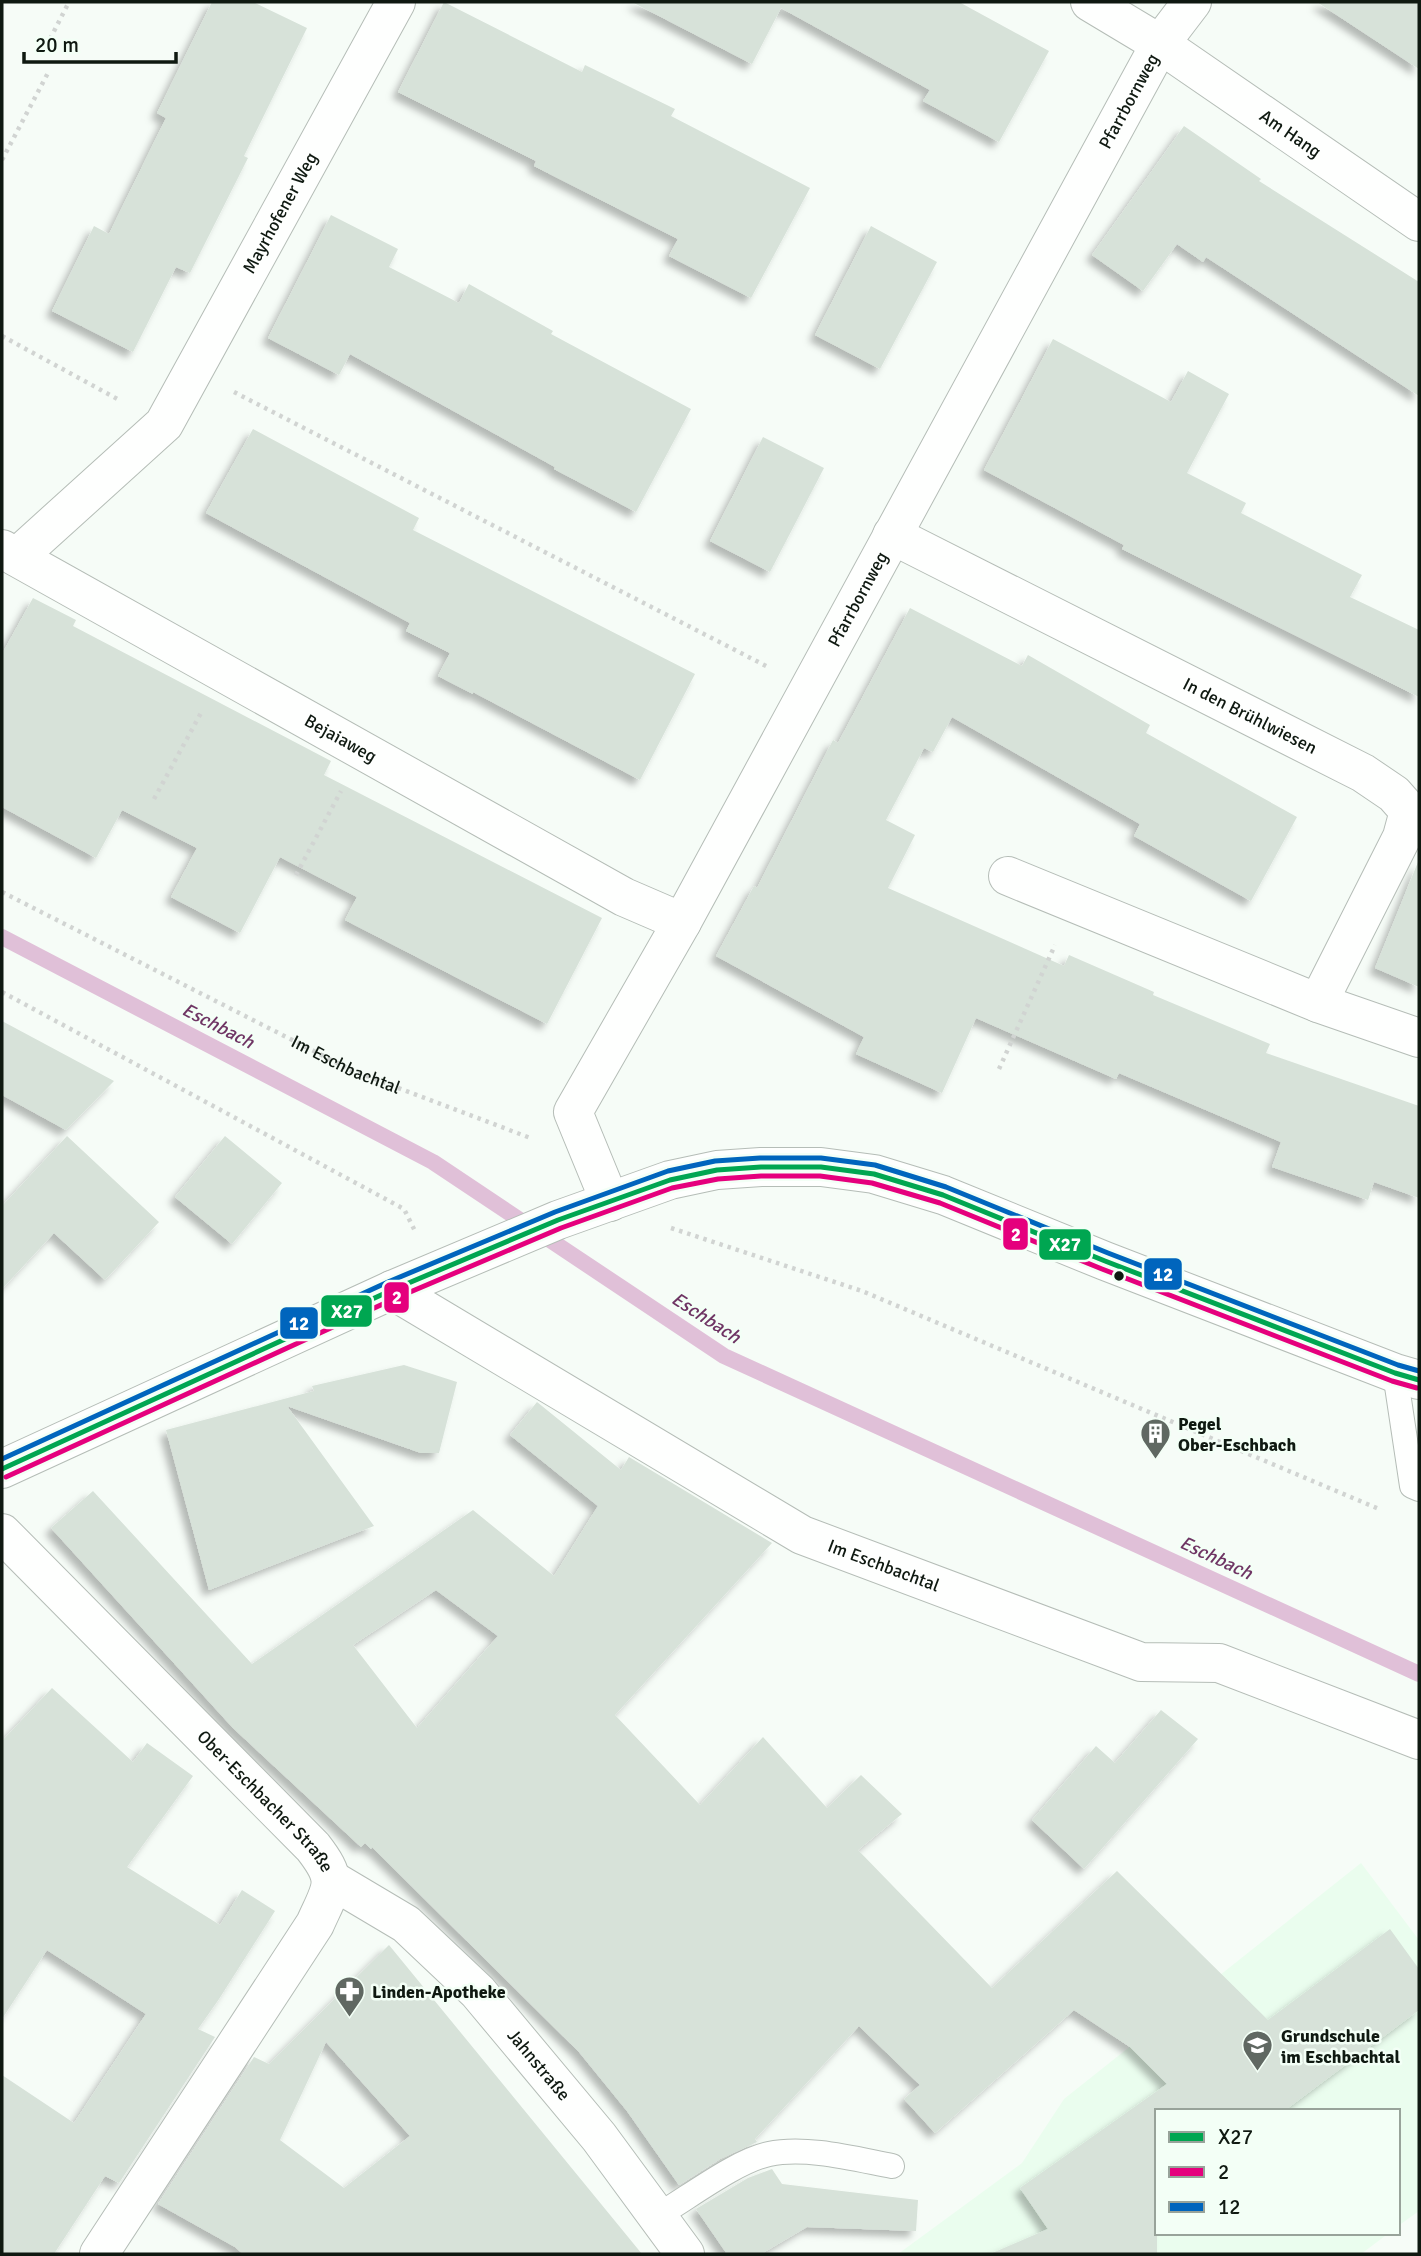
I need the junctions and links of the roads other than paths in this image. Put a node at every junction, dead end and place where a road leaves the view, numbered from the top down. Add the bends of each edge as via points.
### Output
1 (396, 2) edge
2 (1090, 2) edge
3 (1192, 2) edge
4 (1160, 44) junction
5 (1419, 222) edge
6 (892, 535) junction
7 (9, 553) edge
8 (1008, 876) dead end
9 (682, 922) junction
10 (1318, 1003) junction
11 (1419, 1038) edge
12 (610, 1202) junction
13 (392, 1290) junction
14 (1407, 1376) edge
15 (2, 1469) edge
16 (1419, 1489) edge
17 (2, 1533) edge
18 (1419, 1740) edge
19 (332, 1880) junction
20 (892, 2166) dead end
21 (657, 2216) junction
22 (99, 2254) edge
23 (685, 2254) edge

1 - 7 street, Mayrhofener Weg via 164,425
2 - 4 street, Am Hang
3 - 4 street, Pfarrbornweg
4 - 5 street, Am Hang
4 - 6 street, Pfarrbornweg
6 - 9 street, Pfarrbornweg
6 - 10 street, In den Brühlwiesen via 1363,773 1394,793 1409,811 1402,836
7 - 9 street, Bejaiaweg via 624,897
8 - 10 street
9 - 12 street, Pfarrbornweg via 573,1112
10 - 11 street
12 - 13 street
12 - 14 street via 670,1180 717,1170 821,1167 874,1174 943,1195
13 - 15 street
13 - 18 street, Im Eschbachtal via 802,1535 1141,1662 1219,1663
14 - 16 lane via 1412,1486
17 - 19 street, Ober-Eschbacher Straße via 313,1847
19 - 21 street, Jahnstraße via 406,1924 478,1992 599,2137
19 - 22 street, Ober-Eschbacher Straße via 315,1924
20 - 21 lane via 802,2152 771,2153 745,2162
21 - 23 street, Jahnstraße

